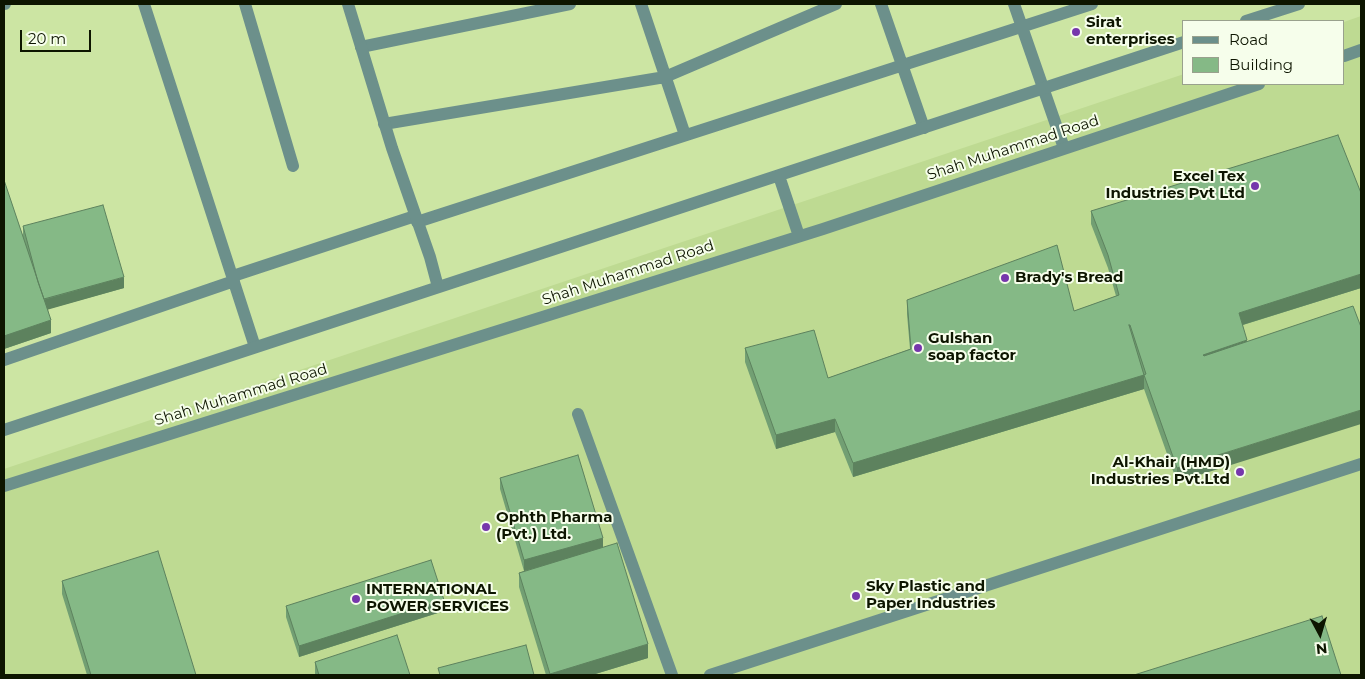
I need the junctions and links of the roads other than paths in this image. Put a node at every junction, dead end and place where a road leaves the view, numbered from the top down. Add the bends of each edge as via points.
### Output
1 (144, 4) edge
2 (245, 4) edge
3 (348, 4) edge
4 (570, 4) edge
5 (643, 4) edge
6 (836, 4) edge
7 (881, 4) edge
8 (1014, 4) edge
9 (1092, 4) edge
10 (1299, 4) edge
11 (1270, 8) edge
12 (1248, 20) edge
13 (1021, 26) junction
14 (1182, 43) edge
15 (361, 47) junction
16 (1361, 50) edge
17 (1345, 56) edge
18 (902, 65) junction
19 (665, 77) junction
20 (1256, 85) edge
21 (1043, 88) junction
22 (384, 124) junction
23 (924, 128) junction
24 (685, 136) junction
25 (1064, 148) junction
26 (293, 166) dead end
27 (779, 176) junction
28 (416, 219) junction
29 (798, 236) junction
30 (233, 279) junction
31 (438, 287) junction
32 (255, 347) junction
33 (4, 360) edge
34 (578, 414) dead end
35 (4, 430) edge
36 (1361, 464) edge
37 (4, 486) edge
38 (672, 675) edge
39 (710, 675) edge

1 - 30 street
2 - 26 street
3 - 15 street
4 - 15 street
5 - 19 street
6 - 19 street
7 - 18 street
8 - 13 street
9 - 13 street
10 - 11 street
11 - 12 street
13 - 18 street
13 - 21 street
14 - 21 street
15 - 22 street
16 - 17 street
18 - 23 street
18 - 24 street
19 - 22 street
19 - 24 street
20 - 25 street, Shah Muhammad Road
21 - 23 street
21 - 25 street
22 - 28 street
23 - 27 street
24 - 28 street
25 - 29 street, Shah Muhammad Road
27 - 29 street
27 - 31 street
28 - 30 street
28 - 31 street
29 - 37 street, Shah Muhammad Road
30 - 32 street
30 - 33 street
31 - 32 street
32 - 35 street
34 - 38 street
36 - 39 street

